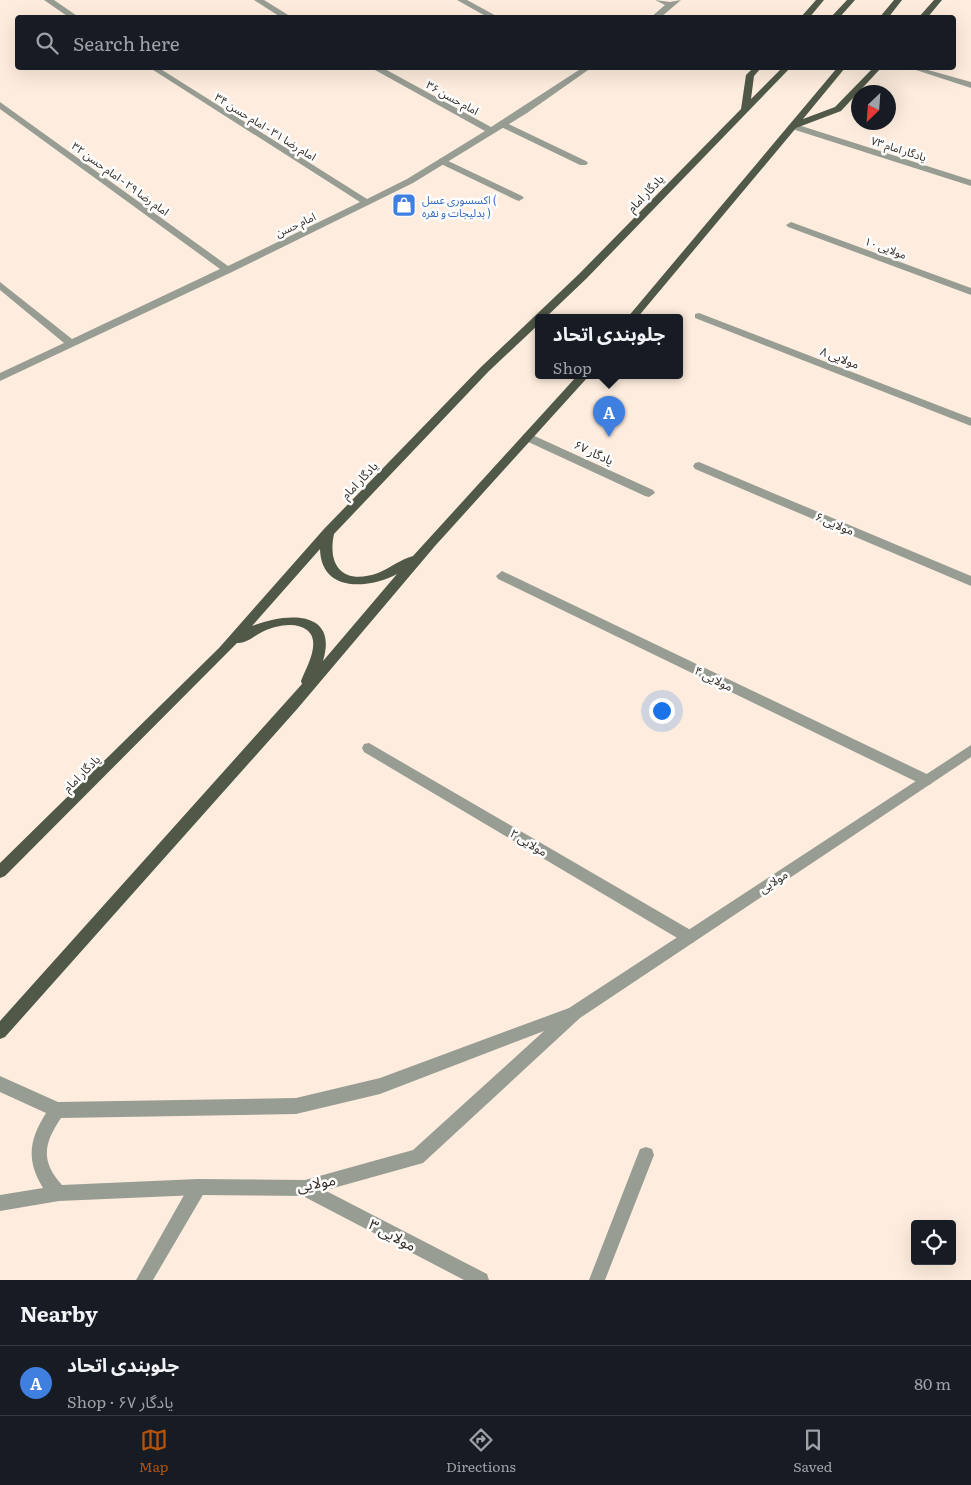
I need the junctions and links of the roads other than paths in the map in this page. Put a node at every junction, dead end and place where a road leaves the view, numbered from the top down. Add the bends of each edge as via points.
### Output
1 (48, 0) edge
2 (258, 0) edge
3 (461, 0) edge
4 (659, 0) edge
5 (820, 0) edge
6 (851, 0) edge
7 (898, 0) edge
8 (938, 0) edge
9 (674, 3) edge
10 (71, 15) edge
11 (284, 15) edge
12 (490, 15) edge
13 (658, 15) edge
14 (807, 15) edge
15 (837, 15) edge
16 (886, 15) edge
17 (925, 15) edge
18 (157, 70) edge
19 (382, 70) edge
20 (584, 70) edge
21 (754, 70) edge
22 (784, 70) edge
23 (839, 70) edge
24 (875, 70) edge
25 (921, 70) edge
26 (971, 85) edge
27 (0, 105) edge
28 (744, 112) junction
29 (502, 124) junction
30 (792, 126) junction
31 (491, 131) junction
32 (442, 161) junction
33 (583, 163) dead end
34 (971, 183) edge
35 (519, 198) dead end
36 (367, 203) junction
37 (791, 225) dead end
38 (228, 270) junction
39 (0, 285) edge
40 (971, 292) edge
41 (543, 314) edge
42 (635, 314) edge
43 (699, 316) dead end
44 (535, 322) edge
45 (72, 344) junction
46 (0, 377) edge
47 (580, 379) edge
48 (971, 422) edge
49 (528, 437) junction
50 (699, 466) dead end
51 (649, 493) dead end
52 (328, 532) junction
53 (421, 556) junction
54 (502, 576) dead end
55 (971, 581) edge
56 (223, 651) junction
57 (293, 704) junction
58 (369, 748) dead end
59 (971, 750) edge
60 (926, 780) junction
61 (0, 872) edge
62 (689, 937) junction
63 (575, 1012) junction
64 (0, 1032) edge
65 (0, 1084) edge
66 (57, 1110) junction
67 (646, 1155) dead end
68 (198, 1187) junction
69 (305, 1188) junction
70 (59, 1193) junction
71 (0, 1203) edge
72 (144, 1280) edge
73 (481, 1280) edge
74 (597, 1280) edge

1 - 10 street
2 - 11 street
3 - 12 street
4 - 9 street
5 - 14 main road
6 - 15 main road
7 - 16 main road
8 - 17 main road
9 - 13 street
18 - 36 street, امام رضا ۳۱ - امام حسن ۳۴
19 - 31 street, امام حسن ۳۶
20 - 29 street, امام حسن
21 - 28 main road via 750,75
22 - 28 main road, یادگار امام
23 - 30 main road
24 - 30 main road via 838,109
25 - 26 street
27 - 38 street, امام رضا ۲۹ - امام حسن ۳۲
28 - 41 main road, یادگار امام
29 - 31 street, امام حسن
29 - 33 street
30 - 34 street, یادگار امام ۷۳
30 - 42 main road
31 - 32 street, امام حسن
32 - 35 street
32 - 36 street, امام حسن
36 - 38 street, امام حسن
37 - 40 street, مولایی ۱۰
38 - 45 street, امام حسن
39 - 45 street
43 - 48 street, مولایی ۸
44 - 52 main road, یادگار امام
45 - 46 street, امام حسن
47 - 49 main road
49 - 51 street, یادگار ۶۷
49 - 53 main road
50 - 55 street, مولایی ۶
52 - 53 main road via 325,549 328,562 334,572 348,580 381,576
52 - 56 main road, یادگار امام
53 - 57 main road
54 - 60 street, مولایی ۴
56 - 57 main road via 265,624 285,619 301,621 315,628 320,640 318,656 312,673
56 - 61 main road, یادگار امام
57 - 64 main road
58 - 62 street, مولایی ۲
59 - 60 street, مولایی
60 - 62 street, مولایی
62 - 63 street, مولایی
63 - 66 street, مولایی via 380,1086 296,1106
63 - 69 street, مولایی via 417,1157
65 - 66 street, مولایی
66 - 70 street via 39,1145 39,1164 46,1181
67 - 74 street
68 - 69 street, مولایی
68 - 70 street, مولایی
68 - 72 street
69 - 73 street, مولایی ۳
70 - 71 street, مولایی

